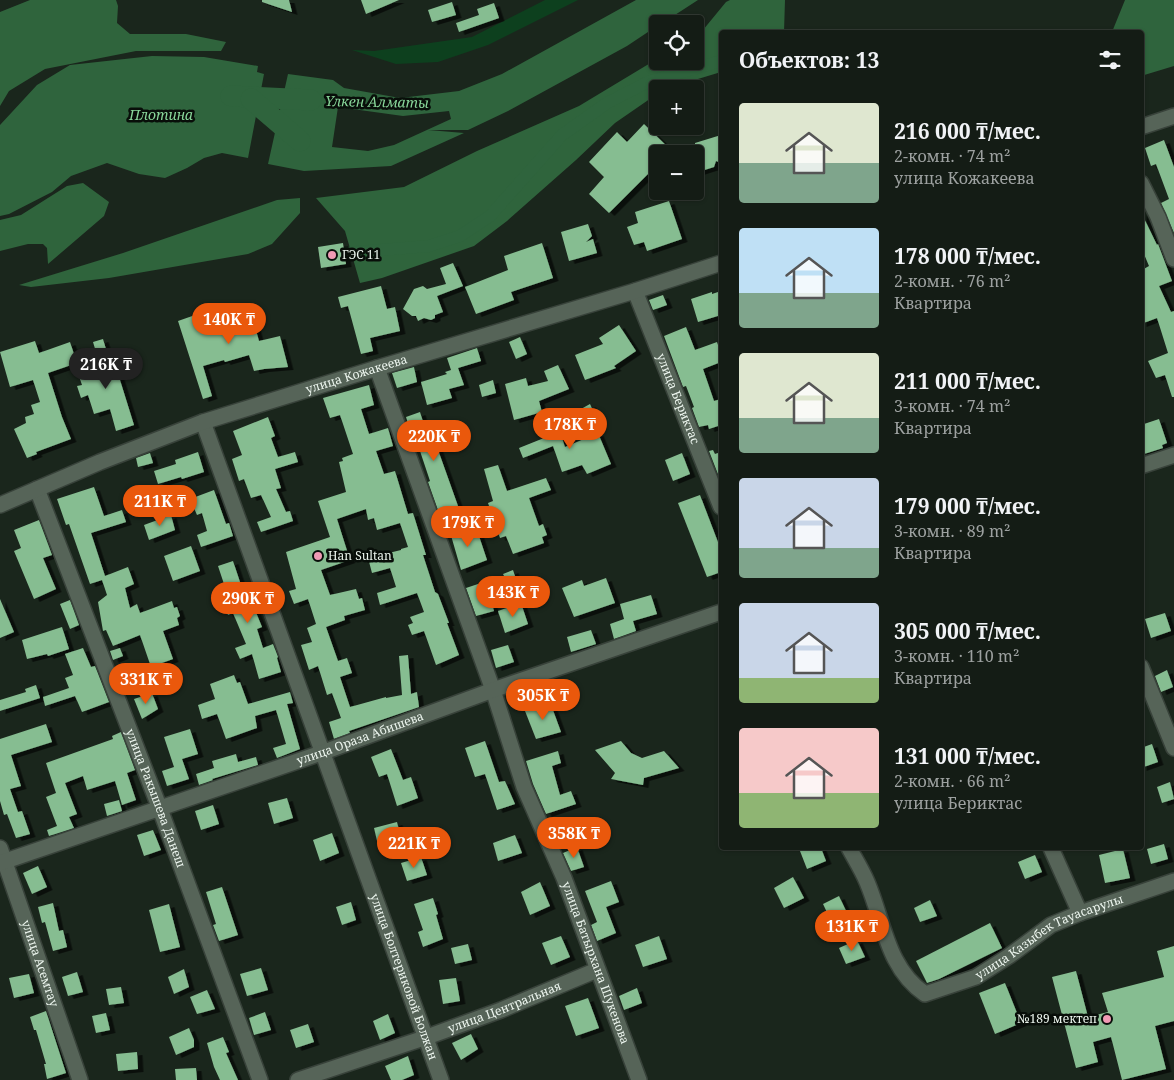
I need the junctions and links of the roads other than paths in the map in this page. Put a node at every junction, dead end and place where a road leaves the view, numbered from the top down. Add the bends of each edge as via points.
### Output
1 (1174, 116) edge
2 (1144, 126) edge
3 (1144, 189) edge
4 (1174, 259) edge
5 (719, 264) edge
6 (635, 291) junction
7 (376, 368) junction
8 (203, 422) junction
9 (1174, 455) edge
10 (1144, 465) edge
11 (37, 489) junction
12 (719, 502) edge
13 (0, 505) edge
14 (719, 613) edge
15 (1144, 674) edge
16 (493, 690) junction
17 (1174, 748) edge
18 (324, 752) junction
19 (160, 809) junction
20 (850, 850) edge
21 (1052, 850) edge
22 (2, 858) edge
23 (1174, 881) edge
24 (1080, 912) junction
25 (597, 970) junction
26 (427, 1037) junction
27 (80, 1080) edge
28 (260, 1080) edge
29 (298, 1080) edge
30 (441, 1080) edge
31 (639, 1080) edge

1 - 2 street
3 - 4 street
5 - 6 street, улица Кожакеева
6 - 7 street, улица Кожакеева
6 - 12 street, улица Бериктас
7 - 8 street, улица Кожакеева
7 - 16 street, улица Батырхана Шукенова
8 - 11 street, улица Кожакеева
8 - 18 street, улица Болтериковой Болжан
9 - 10 street
11 - 13 street, улица Кожакеева
11 - 19 street, улица Ракышева Данеш
14 - 16 street, улица Ораза Абишева
15 - 17 street
16 - 18 street, улица Ораза Абишева
16 - 25 street, улица Батырхана Шукенова via 524,787 564,878
18 - 19 street, улица Ораза Абишева
18 - 26 street, улица Болтериковой Болжан
19 - 22 street, улица Ораза Абишева
19 - 28 street, улица Ракышева Данеш
20 - 24 street, улица Казыбек Тауасарулы via 867,882 892,957 915,987 925,994 976,977 1051,925
21 - 24 street
22 - 27 street, улица Асемтау
23 - 24 street, улица Казыбек Тауасарулы
25 - 26 street, улица Центральная
25 - 31 street, улица Батырхана Шукенова
26 - 29 street, улица Центральная
26 - 30 street, улица Болтериковой Болжан

